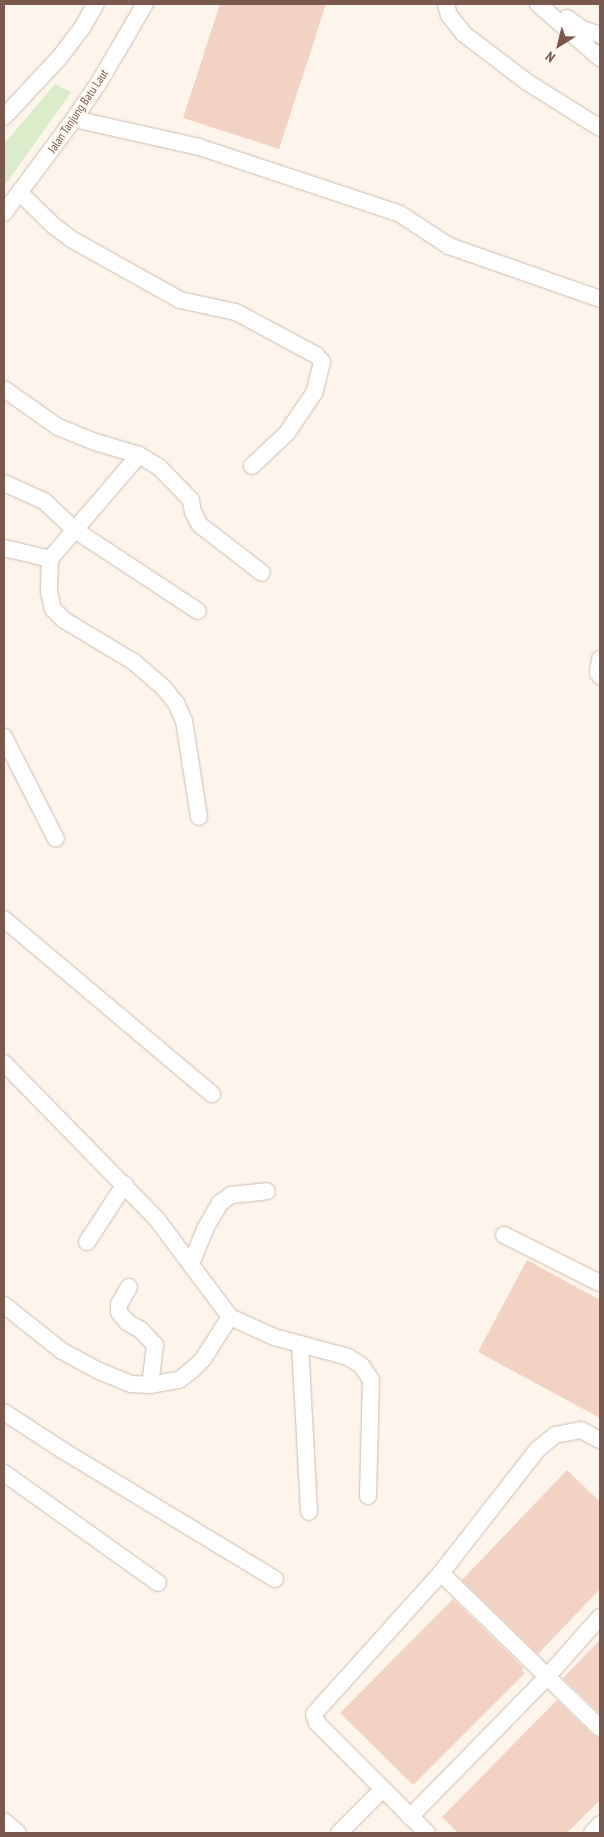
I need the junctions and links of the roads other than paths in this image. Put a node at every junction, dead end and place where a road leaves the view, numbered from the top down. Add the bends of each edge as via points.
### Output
1 (96, 4) edge
2 (145, 4) edge
3 (446, 4) edge
4 (538, 4) edge
5 (552, 4) edge
6 (600, 35) edge
7 (600, 58) edge
8 (4, 117) edge
9 (74, 119) junction
10 (600, 128) edge
11 (19, 192) junction
12 (4, 213) edge
13 (600, 299) edge
14 (4, 389) edge
15 (139, 455) junction
16 (252, 466) dead end
17 (4, 483) edge
18 (75, 530) junction
19 (4, 548) edge
20 (50, 559) junction
21 (262, 573) dead end
22 (198, 611) dead end
23 (600, 659) edge
24 (600, 676) edge
25 (4, 737) edge
26 (199, 817) dead end
27 (56, 839) dead end
28 (4, 919) edge
29 (4, 1063) edge
30 (212, 1094) dead end
31 (125, 1184) junction
32 (266, 1191) dead end
33 (504, 1235) dead end
34 (87, 1242) dead end
35 (191, 1264) junction
36 (600, 1283) edge
37 (129, 1286) dead end
38 (4, 1305) edge
39 (230, 1318) junction
40 (300, 1344) junction
41 (150, 1385) junction
42 (4, 1412) edge
43 (600, 1440) edge
44 (4, 1473) edge
45 (368, 1496) dead end
46 (309, 1512) dead end
47 (440, 1573) junction
48 (275, 1579) dead end
49 (158, 1582) dead end
50 (600, 1617) edge
51 (546, 1678) junction
52 (600, 1728) edge
53 (384, 1789) junction
54 (410, 1817) junction
55 (4, 1821) edge
56 (600, 1824) edge
57 (18, 1833) edge
58 (339, 1833) edge
59 (427, 1833) edge
60 (592, 1833) edge

1 - 8 street via 60,57
2 - 9 street, Jalan Tanjung Batu Laut
3 - 10 street via 449,16 464,34 527,82
4 - 7 street
5 - 6 street via 582,30
9 - 11 street, Jalan Tanjung Batu Laut
9 - 13 street via 199,147 400,214 449,246
11 - 12 street, Jalan Tanjung Batu Laut
11 - 16 street via 70,239 180,300 236,312 322,362 314,393 288,433
14 - 15 street via 58,427
15 - 18 street
15 - 21 street via 158,466 191,500 200,525
17 - 18 street via 44,501
18 - 20 street
18 - 22 street
19 - 20 street
20 - 26 street via 49,592 53,609 64,620 134,662 176,703 184,721
23 - 24 street
25 - 27 street
28 - 30 street
29 - 31 street
31 - 34 street
31 - 35 street
32 - 35 street via 231,1196 220,1203
33 - 36 street
35 - 39 street
37 - 41 street via 119,1304 119,1312 155,1346
38 - 41 street via 62,1351 98,1371 132,1384
39 - 40 street
39 - 41 street via 192,1370 180,1380
40 - 45 street via 348,1357 361,1365 371,1380
40 - 46 street
42 - 48 street
43 - 47 street via 580,1430 555,1435 538,1450
44 - 49 street
47 - 51 street
47 - 53 street via 314,1714 317,1723
50 - 51 street
51 - 52 street
51 - 54 street
53 - 54 street
53 - 58 street
54 - 59 street
55 - 57 street
56 - 60 street

